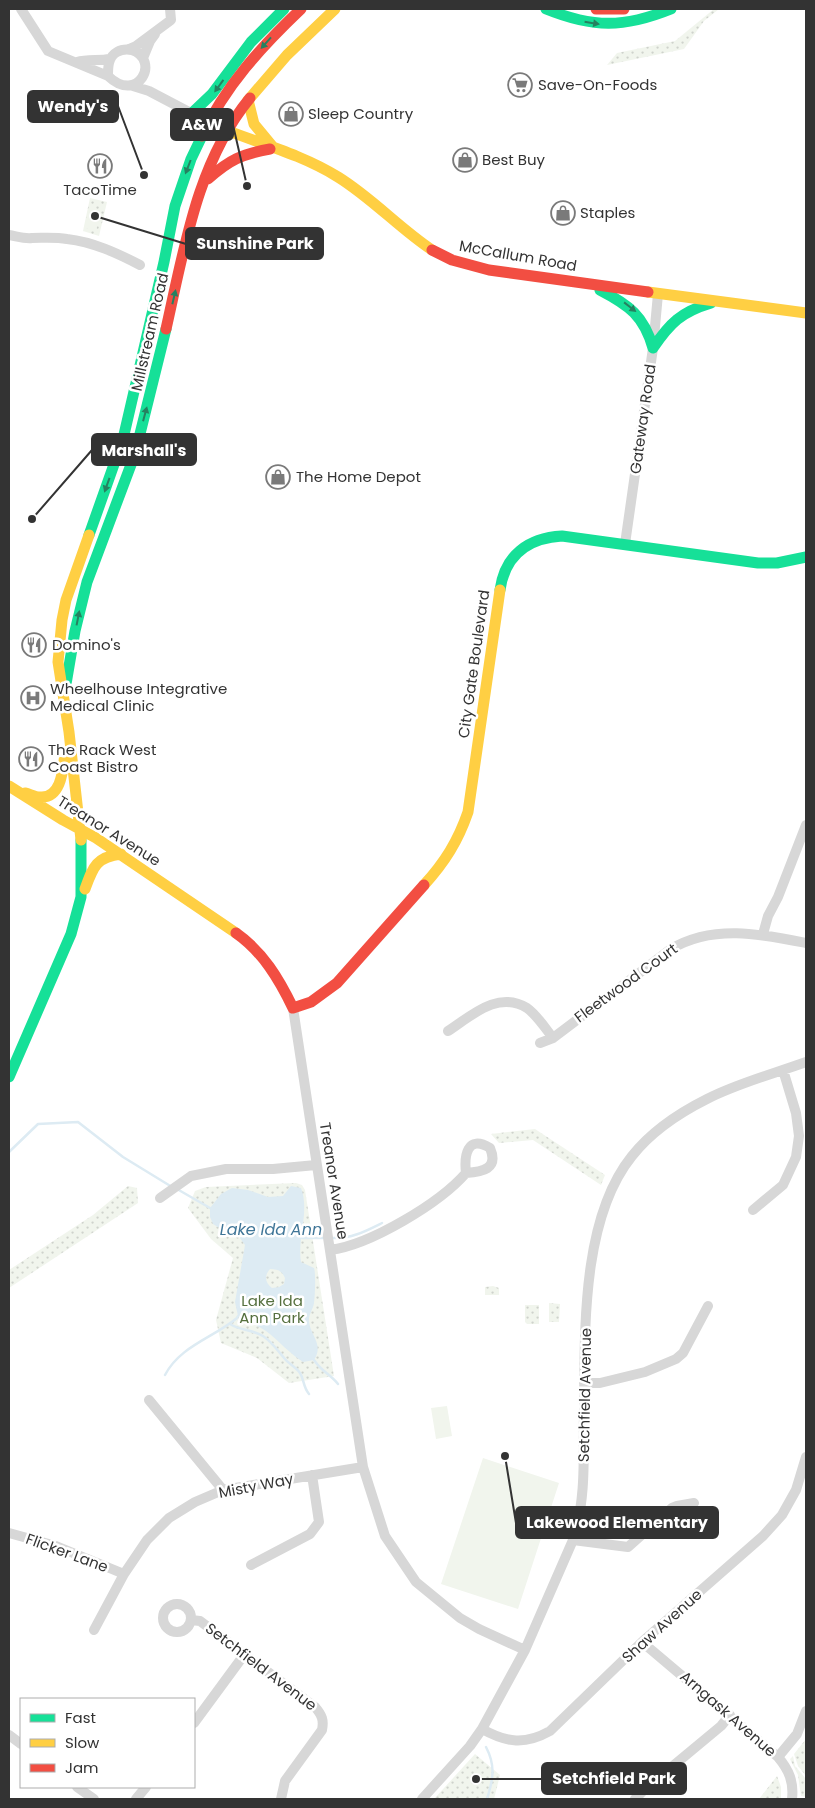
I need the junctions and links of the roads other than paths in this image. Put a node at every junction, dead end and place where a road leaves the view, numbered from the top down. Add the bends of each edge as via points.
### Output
1 (22, 9) edge
2 (170, 9) edge
3 (284, 9) edge
4 (300, 9) edge
5 (335, 9) edge
6 (546, 9) edge
7 (596, 9) edge
8 (624, 9) edge
9 (671, 9) edge
10 (164, 24) junction
11 (129, 49) junction
12 (143, 58) junction
13 (110, 59) junction
14 (77, 62) junction
15 (108, 76) junction
16 (144, 76) junction
17 (132, 86) junction
18 (248, 100) junction
19 (174, 105) junction
20 (190, 114) junction
21 (208, 122) junction
22 (227, 131) junction
23 (274, 148) junction
24 (202, 185) junction
25 (9, 235) edge
26 (140, 265) dead end
27 (588, 284) junction
28 (658, 294) junction
29 (716, 302) junction
30 (806, 313) edge
31 (653, 348) junction
32 (625, 544) junction
33 (806, 557) edge
34 (64, 700) junction
35 (69, 732) junction
36 (13, 789) edge
37 (806, 825) edge
38 (80, 829) junction
39 (121, 854) junction
40 (82, 897) junction
41 (763, 934) junction
42 (806, 943) edge
43 (293, 1008) junction
44 (448, 1031) dead end
45 (553, 1038) junction
46 (540, 1043) dead end
47 (806, 1062) edge
48 (783, 1070) junction
49 (9, 1077) edge
50 (316, 1165) junction
51 (466, 1173) dead end
52 (160, 1198) dead end
53 (753, 1210) dead end
54 (330, 1250) junction
55 (708, 1306) dead end
56 (584, 1384) junction
57 (149, 1400) dead end
58 (806, 1457) edge
59 (363, 1467) junction
60 (312, 1475) junction
61 (223, 1490) junction
62 (694, 1503) dead end
63 (9, 1533) edge
64 (573, 1540) junction
65 (252, 1564) dead end
66 (124, 1574) junction
67 (191, 1620) dead end
68 (94, 1630) dead end
69 (642, 1642) junction
70 (525, 1650) junction
71 (244, 1655) junction
72 (806, 1711) edge
73 (730, 1715) junction
74 (195, 1722) edge
75 (482, 1729) junction
76 (9, 1735) edge
77 (20, 1743) edge
78 (778, 1757) junction
79 (78, 1788) edge
80 (145, 1788) edge
81 (94, 1799) edge
82 (136, 1799) edge
83 (281, 1799) edge
84 (422, 1799) edge
85 (635, 1799) edge
86 (792, 1799) edge

1 - 14 street via 48,51
2 - 10 street via 171,20
3 -> 20 main road via 242,53 206,103
4 -> 21 main road, Millstream Road via 238,76
5 - 18 main road, Millstream Road via 286,54
6 -> 9 main road via 594,25 650,19
7 - 8 main road
10 - 11 street
10 - 12 street via 150,41
11 - 12 street
11 - 13 street via 118,51
12 - 16 street
13 - 14 street
13 - 15 street
14 - 15 street
15 - 17 street via 123,86
16 - 17 street
16 - 19 street, McCallum Road
17 - 19 street, McCallum Road
18 - 22 main road, Millstream Road
18 - 23 main road via 254,124
19 - 20 street, McCallum Road
20 - 21 street, McCallum Road
21 - 22 main road, McCallum Road
21 -> 34 main road, Millstream Road via 181,185 122,438 66,600 58,662
22 - 23 main road, McCallum Road
22 - 24 main road, Millstream Road
23 - 24 main road via 236,156
23 - 27 main road, McCallum Road via 338,176 432,251 452,260 489,270
34 -> 24 main road, Millstream Road via 86,582 135,454 186,238
25 - 26 street via 88,243
27 - 28 main road, McCallum Road
27 -> 31 main road via 639,314 650,333
28 - 29 main road, McCallum Road
28 - 31 street, Gateway Road
29 - 30 main road, McCallum Road
29 - 31 main road via 699,306 674,319
31 - 32 street, Gateway Road
32 - 33 main road, City Gate Boulevard via 758,563
32 - 43 main road, City Gate Boulevard via 550,536 530,542 513,556 501,581 472,792 461,832 437,871 338,983 311,1002
34 - 35 main road, Millstream Road
35 - 36 main road via 61,783 53,793 43,797
35 - 38 main road, Millstream Road
36 - 38 main road, Treanor Avenue
37 - 41 street
38 - 39 main road, Treanor Avenue
38 - 40 main road, Millstream Road
39 - 40 main road via 100,859
39 - 43 main road, Treanor Avenue via 255,948 272,968
40 - 49 main road, Millstream Road via 71,934
41 - 42 street, Fleetwood Court
41 - 45 street, Fleetwood Court via 728,932 680,943
43 - 50 street, Treanor Avenue
44 - 45 street via 480,1009 503,1002 526,1008
45 - 46 street, Fleetwood Court
47 - 48 street, Setchfield Avenue
48 - 53 street via 796,1113 799,1136 796,1157 783,1185
48 - 56 street, Setchfield Avenue via 730,1088 682,1113 660,1128 622,1171 605,1207 592,1261 587,1294
50 - 52 street via 226,1169 192,1176
50 - 54 street, Treanor Avenue
51 - 54 street via 456,1184 397,1225 344,1248
54 - 59 street, Treanor Avenue
55 - 56 street via 676,1360 645,1372
56 - 64 street, Setchfield Avenue via 584,1488
57 - 61 street
58 - 69 street, Shaw Avenue via 796,1490 782,1515 763,1536
59 - 60 street, Misty Way
59 - 70 street, Treanor Avenue via 385,1536 416,1582 460,1618
60 - 61 street, Misty Way
60 - 65 street via 319,1522 310,1534
61 - 66 street, Misty Way via 170,1518 147,1540
62 - 64 street via 672,1508 628,1547
63 - 66 street, Flicker Lane via 56,1546
64 - 70 street, Setchfield Avenue
66 - 68 street, Misty Way
67 - 71 street, Setchfield Avenue via 200,1621
69 - 73 street, Arngask Avenue
69 - 75 street, Shaw Avenue via 550,1731 529,1740 512,1741
70 - 75 street, Setchfield Avenue
71 - 74 street
71 - 83 street, Setchfield Avenue via 315,1707 324,1722 322,1730 285,1781
72 - 78 street via 797,1734
73 - 78 street, Arngask Avenue
73 - 85 street
75 - 84 street, Setchfield Avenue
76 - 77 street
78 - 86 street, Arngask Avenue via 792,1780
79 - 81 street
80 - 82 street

